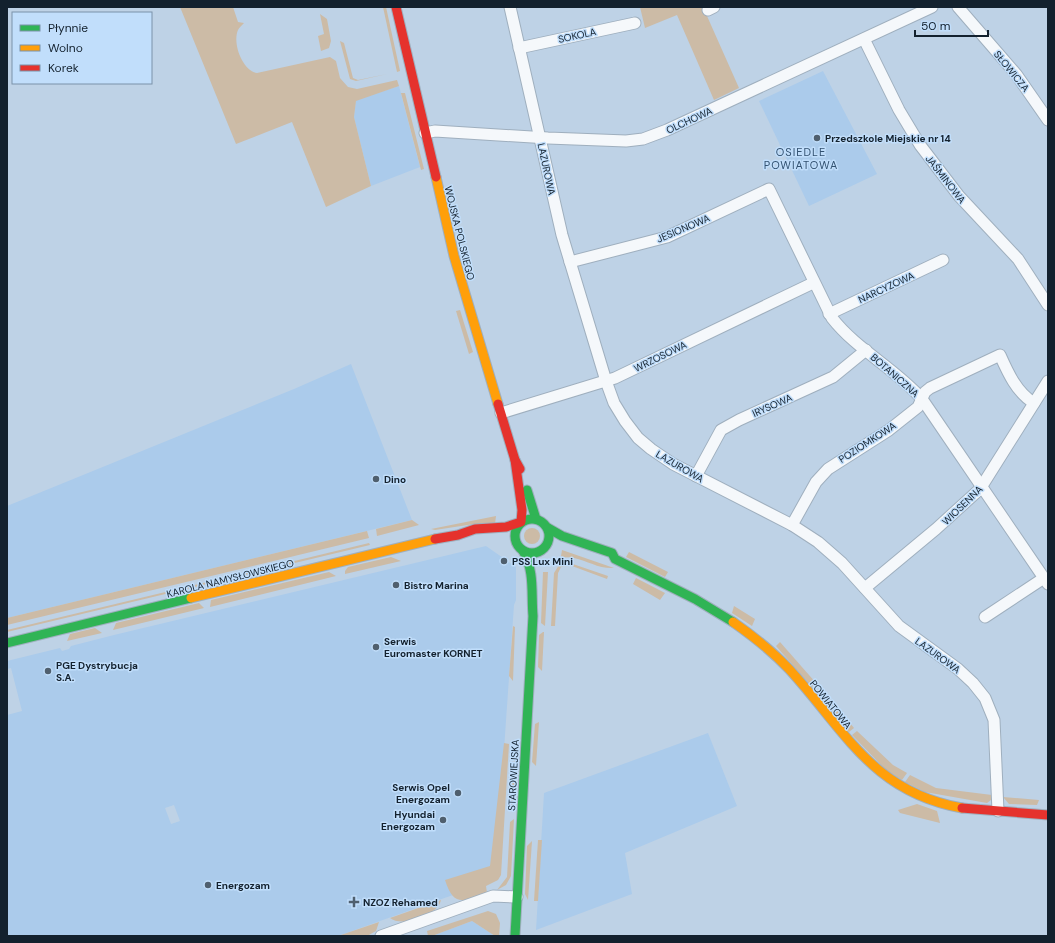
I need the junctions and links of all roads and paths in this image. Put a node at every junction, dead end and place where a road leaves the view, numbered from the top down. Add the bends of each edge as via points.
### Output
1 (396, 7) edge
2 (510, 7) edge
3 (932, 7) edge
4 (958, 7) edge
5 (635, 23) dead end
6 (864, 39) junction
7 (519, 48) junction
8 (1048, 120) edge
9 (425, 133) junction
10 (540, 138) junction
11 (769, 189) joint
12 (943, 260) dead end
13 (570, 262) junction
14 (813, 283) junction
15 (1048, 305) edge
16 (829, 314) junction
17 (866, 350) junction
18 (606, 381) junction
19 (1048, 381) edge
20 (922, 399) junction
21 (1034, 403) junction
22 (501, 413) junction
23 (515, 460) junction
24 (696, 476) junction
25 (982, 487) junction
26 (536, 519) junction
27 (521, 522) junction
28 (792, 525) junction
29 (548, 528) junction
30 (458, 535) junction
31 (491, 538) dead end
32 (504, 538) dead end
33 (520, 548) junction
34 (543, 549) junction
35 (615, 559) junction
36 (1046, 581) edge
37 (865, 588) junction
38 (533, 616) junction
39 (985, 617) dead end
40 (7, 643) edge
41 (998, 811) junction
42 (1048, 814) edge
43 (517, 897) junction
44 (381, 936) edge
45 (515, 936) edge

1 - 9 street, WOJSKA POLSKIEGO
2 - 7 street, LAZUROWA
3 - 6 street, OLCHOWA
4 - 8 street, SŁOWICZA via 1016,74
5 - 7 street, SOKOLA
6 - 10 street, OLCHOWA via 649,138 626,141
6 - 15 street, JAŚMINOWA via 916,140 959,196 1018,259
7 - 10 street, LAZUROWA
9 - 10 street, OLCHOWA via 445,131
9 - 22 street, WOJSKA POLSKIEGO via 454,256
10 - 13 street, LAZUROWA
11 - 13 street, JESIONOWA via 668,237
11 - 14 street, BOTANICZNA
12 - 16 street, NARCYZOWA
13 - 18 street, LAZUROWA
14 - 16 street, BOTANICZNA
14 - 18 street, WRZOSOWA
16 - 17 street, BOTANICZNA via 841,329
17 - 20 street, BOTANICZNA
17 - 24 street, IRYSOWA via 833,377 724,428 716,437
18 - 22 street, WRZOSOWA
18 - 24 street, LAZUROWA via 618,409 638,438 662,457
19 - 21 street, WIOSENNA
20 - 21 street, POZIOMKOWA via 927,390 1000,355 1012,379 1026,398
20 - 25 street, BOTANICZNA
20 - 28 street, POZIOMKOWA via 918,407 885,433 828,469 816,482
21 - 25 street, WIOSENNA
22 - 23 street, WOJSKA POLSKIEGO
23 - 26 street, WOJSKA POLSKIEGO via 525,481
23 - 27 street, WOJSKA POLSKIEGO via 522,510
24 - 28 street, LAZUROWA
25 - 36 street, BOTANICZNA
25 - 37 street, WIOSENNA
26 - 27 street
26 - 29 street
27 - 30 street, KAROLA NAMYSŁOWSKIEGO via 506,527 475,529
27 - 33 street via 515,530
28 - 37 street, LAZUROWA via 828,549
29 - 34 street via 549,538
29 - 35 street, POWIATOWA via 562,536 612,553
30 - 31 street, KAROLA NAMYSŁOWSKIEGO
30 - 40 street, KAROLA NAMYSŁOWSKIEGO via 426,540
32 - 33 street
33 - 34 street via 532,554
33 - 38 street, STAROWIEJSKA via 530,568
34 - 35 street, POWIATOWA via 558,545 608,561
34 - 38 street, STAROWIEJSKA via 539,557 538,600
35 - 41 street, POWIATOWA via 723,615 747,631 784,664 860,755 890,781 937,803
36 - 39 street, BOTANICZNA
37 - 41 street, LAZUROWA via 899,626 958,669 985,698 995,726
38 - 43 street, STAROWIEJSKA
41 - 42 street, POWIATOWA
43 - 44 street via 494,896
43 - 45 street, STAROWIEJSKA

